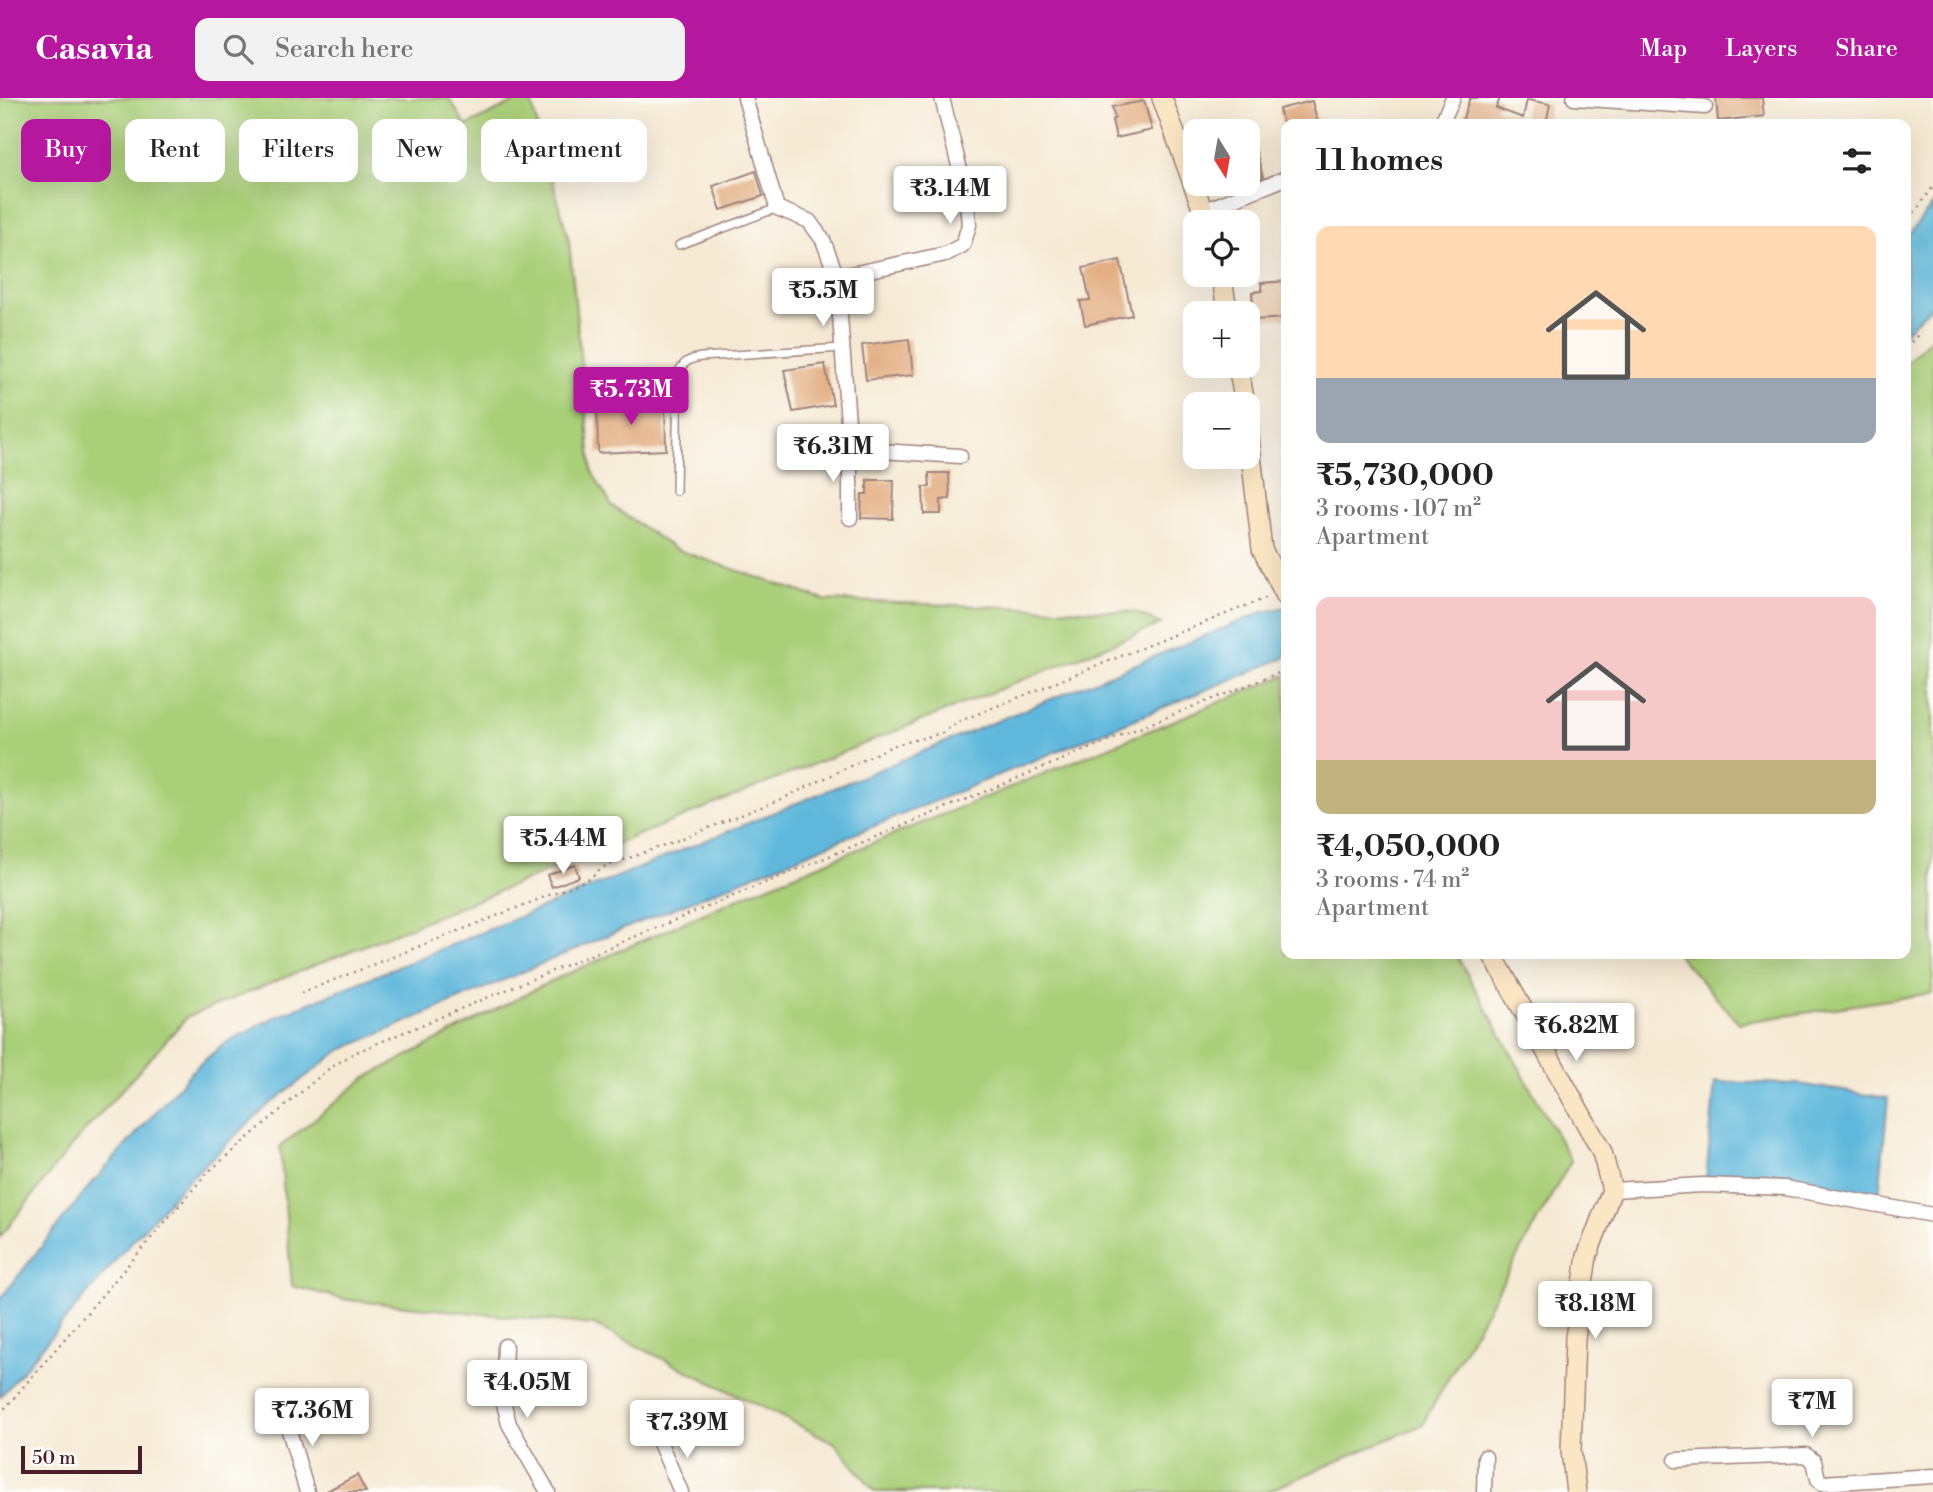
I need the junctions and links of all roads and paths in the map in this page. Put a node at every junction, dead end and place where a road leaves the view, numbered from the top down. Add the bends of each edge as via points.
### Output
1 (745, 98) edge
2 (942, 98) edge
3 (1162, 98) edge
4 (1453, 98) edge
5 (1574, 98) edge
6 (1704, 107) dead end
7 (1443, 119) edge
8 (1281, 180) edge
9 (1933, 187) edge
10 (777, 208) junction
11 (1203, 210) edge
12 (1218, 210) edge
13 (1911, 216) edge
14 (678, 244) dead end
15 (837, 277) junction
16 (1921, 332) dead end
17 (1911, 341) edge
18 (842, 348) junction
19 (850, 450) junction
20 (960, 456) dead end
21 (1253, 469) edge
22 (676, 491) dead end
23 (850, 518) dead end
24 (1281, 586) edge
25 (1281, 596) edge
26 (1281, 672) edge
27 (1495, 959) edge
28 (301, 993) dead end
29 (1612, 1191) junction
30 (1933, 1215) edge
31 (505, 1346) dead end
32 (0, 1413) edge
33 (284, 1413) dead end
34 (660, 1443) dead end
35 (1485, 1457) dead end
36 (1676, 1460) dead end
37 (1933, 1476) edge
38 (307, 1492) edge
39 (548, 1492) edge
40 (681, 1492) edge
41 (1484, 1492) edge
42 (1576, 1492) edge

1 - 10 street
2 - 15 street via 966,194 969,225 963,245 946,254
3 - 11 main road
4 - 7 street
5 - 6 street
8 - 12 street
9 - 13 path
10 - 14 lane
10 - 15 street via 809,220 823,240
15 - 18 street
16 - 17 path
18 - 19 street
18 - 22 lane via 701,357 682,364 678,372
19 - 20 street
19 - 23 street
21 - 24 main road via 1262,549
25 - 28 path via 942,733 892,746 784,798 601,868 590,878
26 - 32 path via 354,1053 327,1070 207,1173
27 - 29 main road via 1602,1152
29 - 30 street via 1703,1185 1785,1188
29 - 42 main road via 1587,1256 1575,1338 1571,1451
31 - 39 street via 503,1400 509,1424
33 - 38 street
34 - 40 street
35 - 41 street
36 - 37 street via 1806,1455 1814,1461 1822,1483

